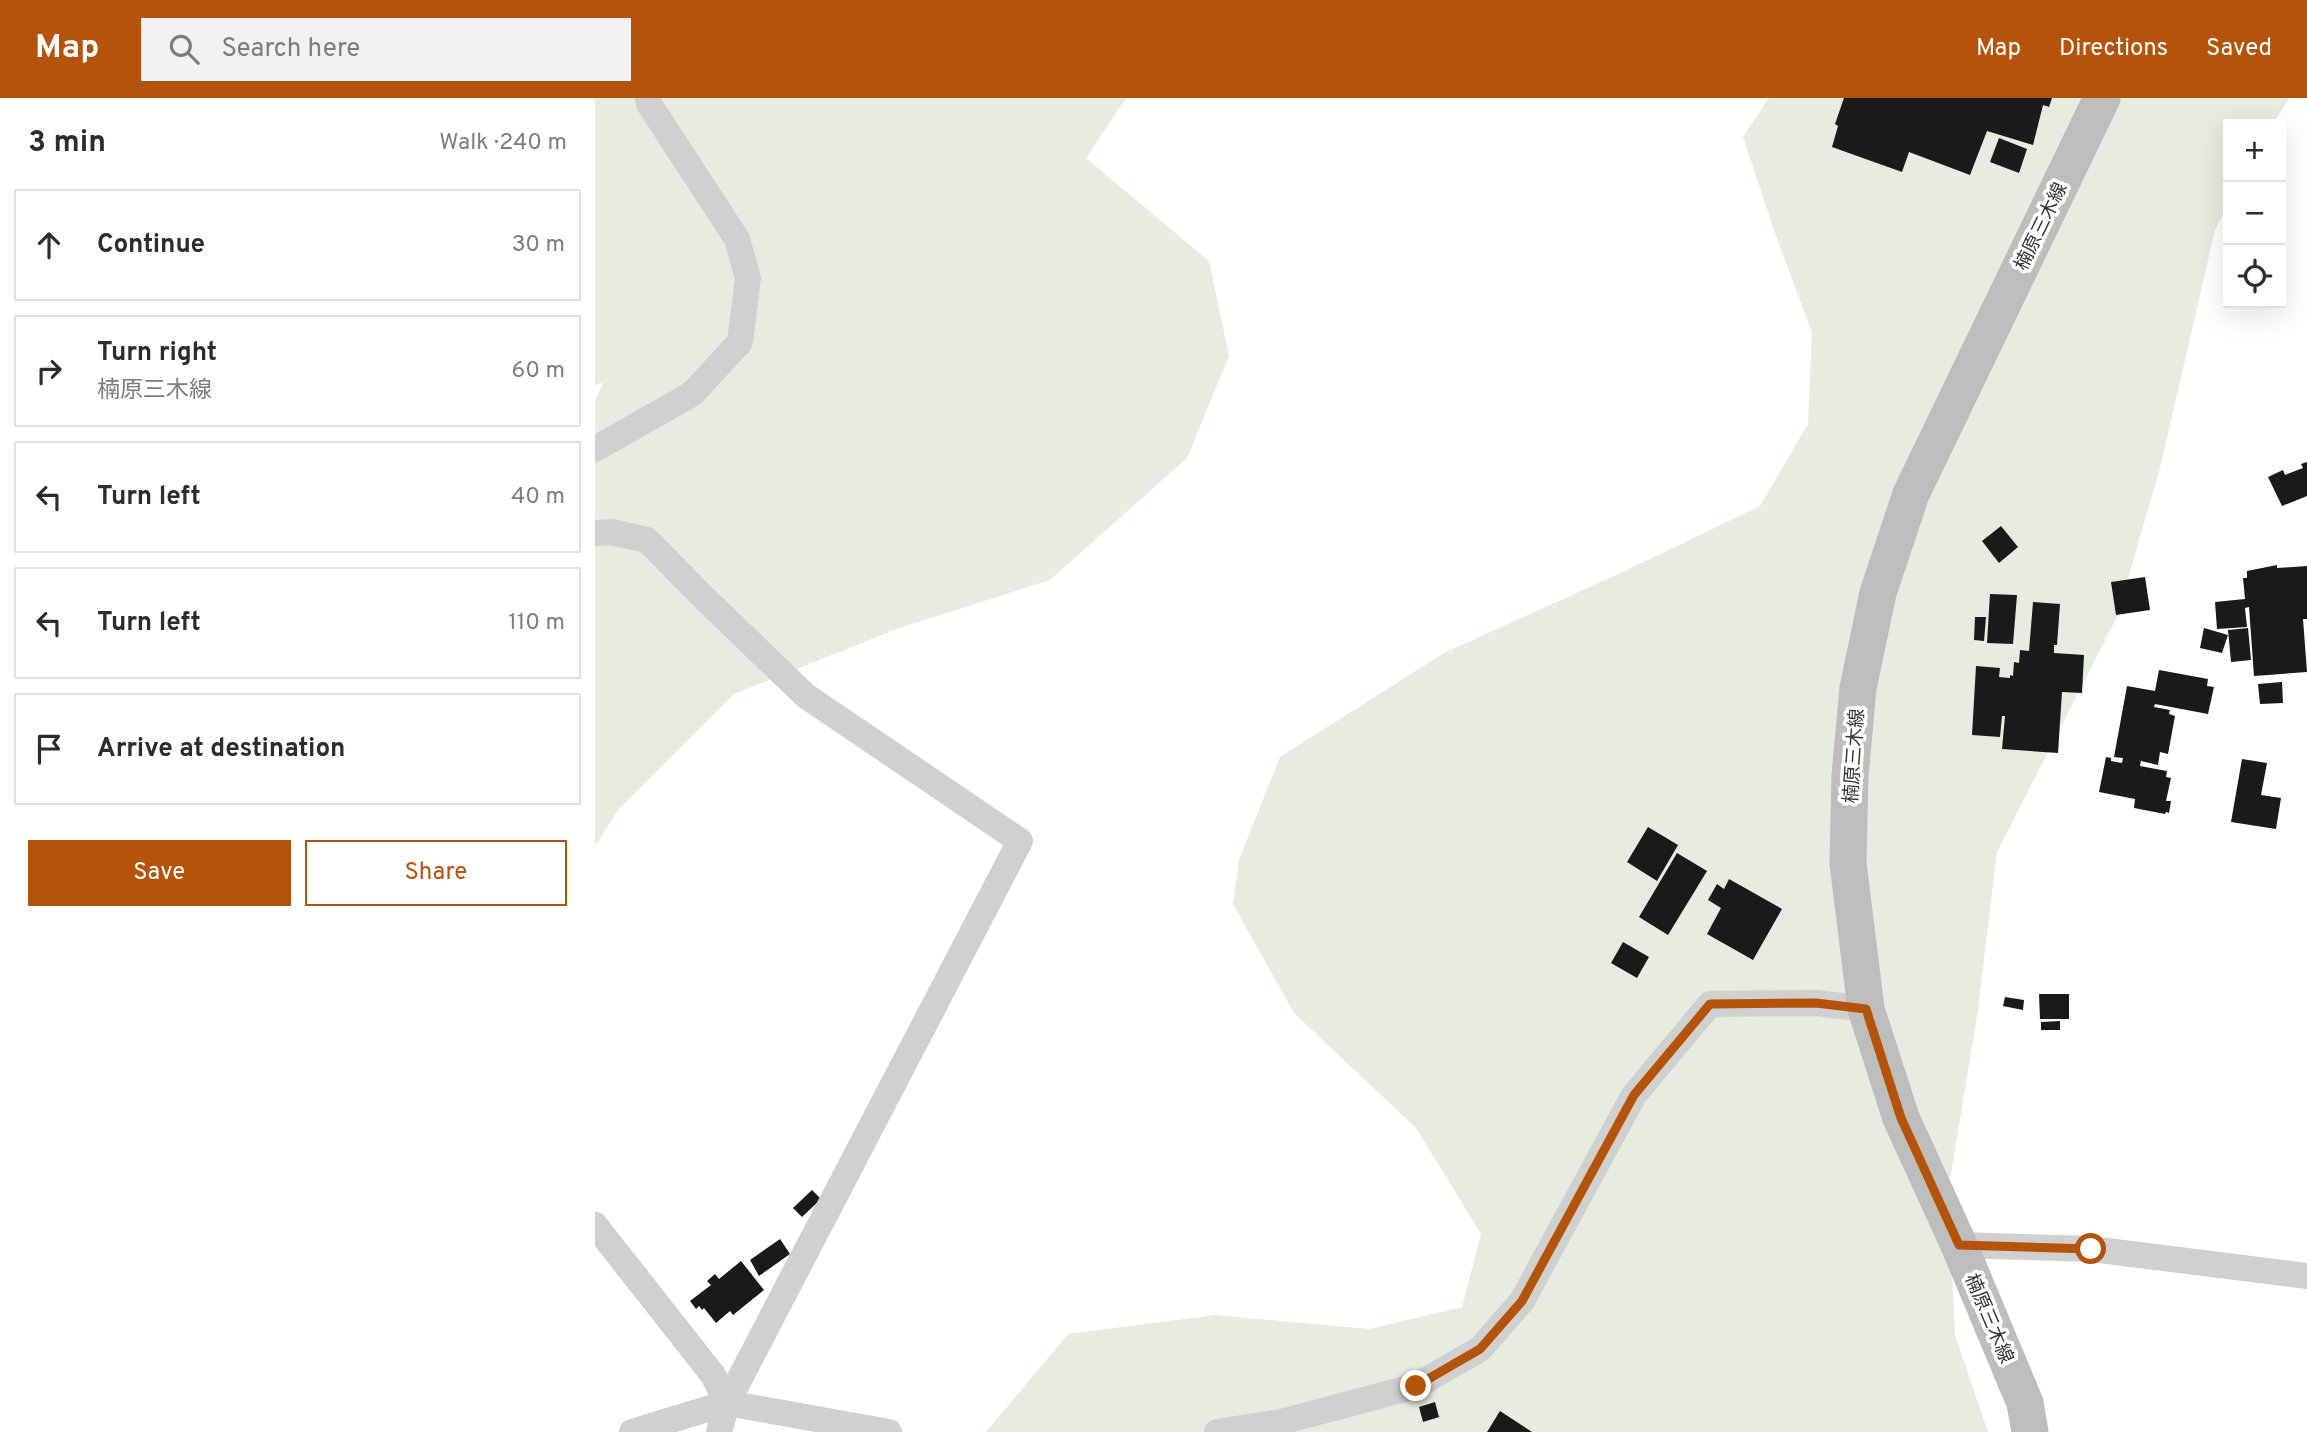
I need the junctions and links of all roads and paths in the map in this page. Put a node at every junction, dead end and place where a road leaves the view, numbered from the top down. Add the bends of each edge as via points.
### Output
1 (648, 98) edge
2 (2102, 98) edge
3 (595, 449) edge
4 (595, 533) edge
5 (1866, 1009) junction
6 (595, 1225) edge
7 (1959, 1245) junction
8 (2307, 1276) edge
9 (727, 1403) junction
10 (632, 1432) edge
11 (719, 1432) edge
12 (889, 1432) edge
13 (1217, 1432) edge
14 (2030, 1432) edge

1 - 3 street via 737,239 748,278 740,342 692,394
2 - 5 main road, 楠原三木線 via 1911,494 1878,593 1858,688 1850,776 1848,863
4 - 9 street via 647,540 806,696 1020,841
5 - 7 main road, 楠原三木線 via 1901,1118
5 - 13 street via 1816,1003 1710,1004 1634,1095 1522,1301 1480,1349 1416,1386 1281,1422
6 - 9 street via 713,1375
7 - 8 street via 2091,1249
7 - 14 main road, 楠原三木線 via 2025,1403
9 - 10 street
9 - 11 street
9 - 12 street

